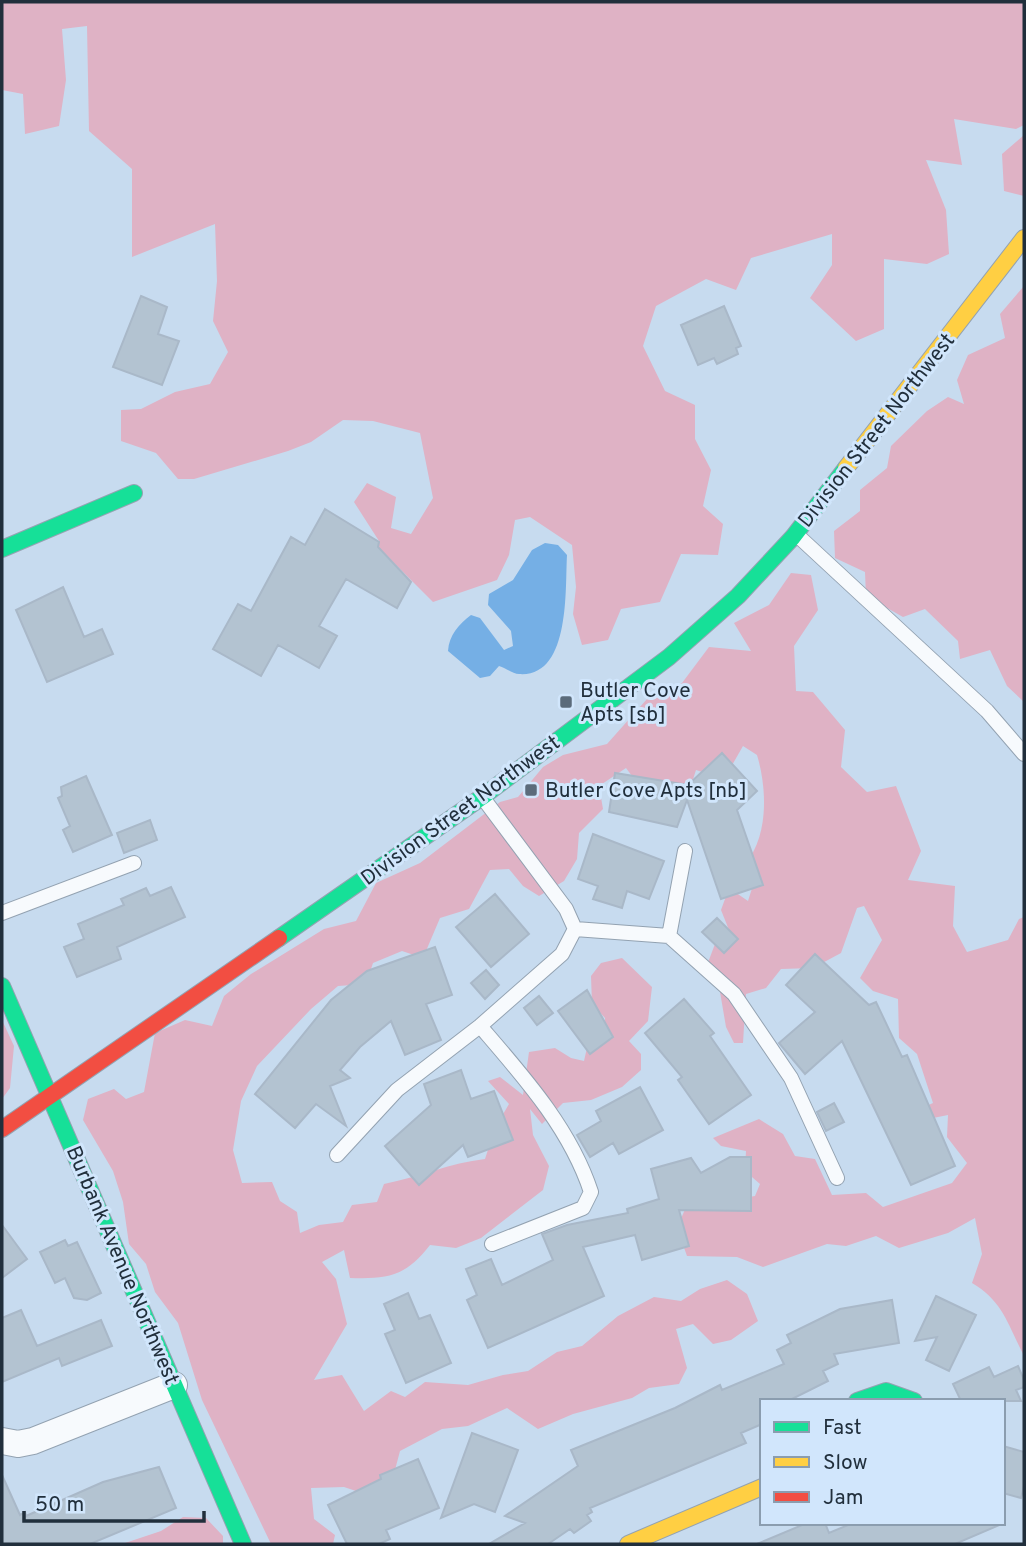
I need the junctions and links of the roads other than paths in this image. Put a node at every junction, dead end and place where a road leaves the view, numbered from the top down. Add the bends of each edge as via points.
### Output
1 (1024, 238) edge
2 (134, 493) dead end
3 (796, 534) junction
4 (2, 549) edge
5 (1024, 754) edge
6 (482, 797) junction
7 (685, 851) dead end
8 (134, 863) dead end
9 (2, 913) edge
10 (575, 929) junction
11 (669, 936) junction
12 (2, 986) edge
13 (480, 1026) junction
14 (49, 1094) junction
15 (2, 1129) edge
16 (337, 1155) dead end
17 (837, 1178) dead end
18 (492, 1244) dead end
19 (174, 1384) junction
20 (860, 1399) edge
21 (912, 1399) edge
22 (2, 1441) edge
23 (760, 1488) edge
24 (243, 1544) edge
25 (628, 1544) edge

1 - 3 street, Division Street Northwest
2 - 4 street
3 - 5 lane via 987,711
3 - 6 street, Division Street Northwest via 738,596 668,657
6 - 10 lane via 566,909
6 - 14 street, Division Street Northwest
7 - 11 lane
8 - 9 lane
10 - 11 lane
10 - 13 lane via 562,954
11 - 17 lane via 734,994 791,1078
12 - 14 street, Burbank Avenue Northwest
13 - 16 lane via 397,1090
13 - 18 lane via 551,1113 591,1192 583,1208
14 - 15 street, Division Street Northwest
14 - 19 street, Burbank Avenue Northwest
19 - 22 street via 33,1441
19 - 24 street, Burbank Avenue Northwest
20 - 21 street via 885,1390
23 - 25 street

